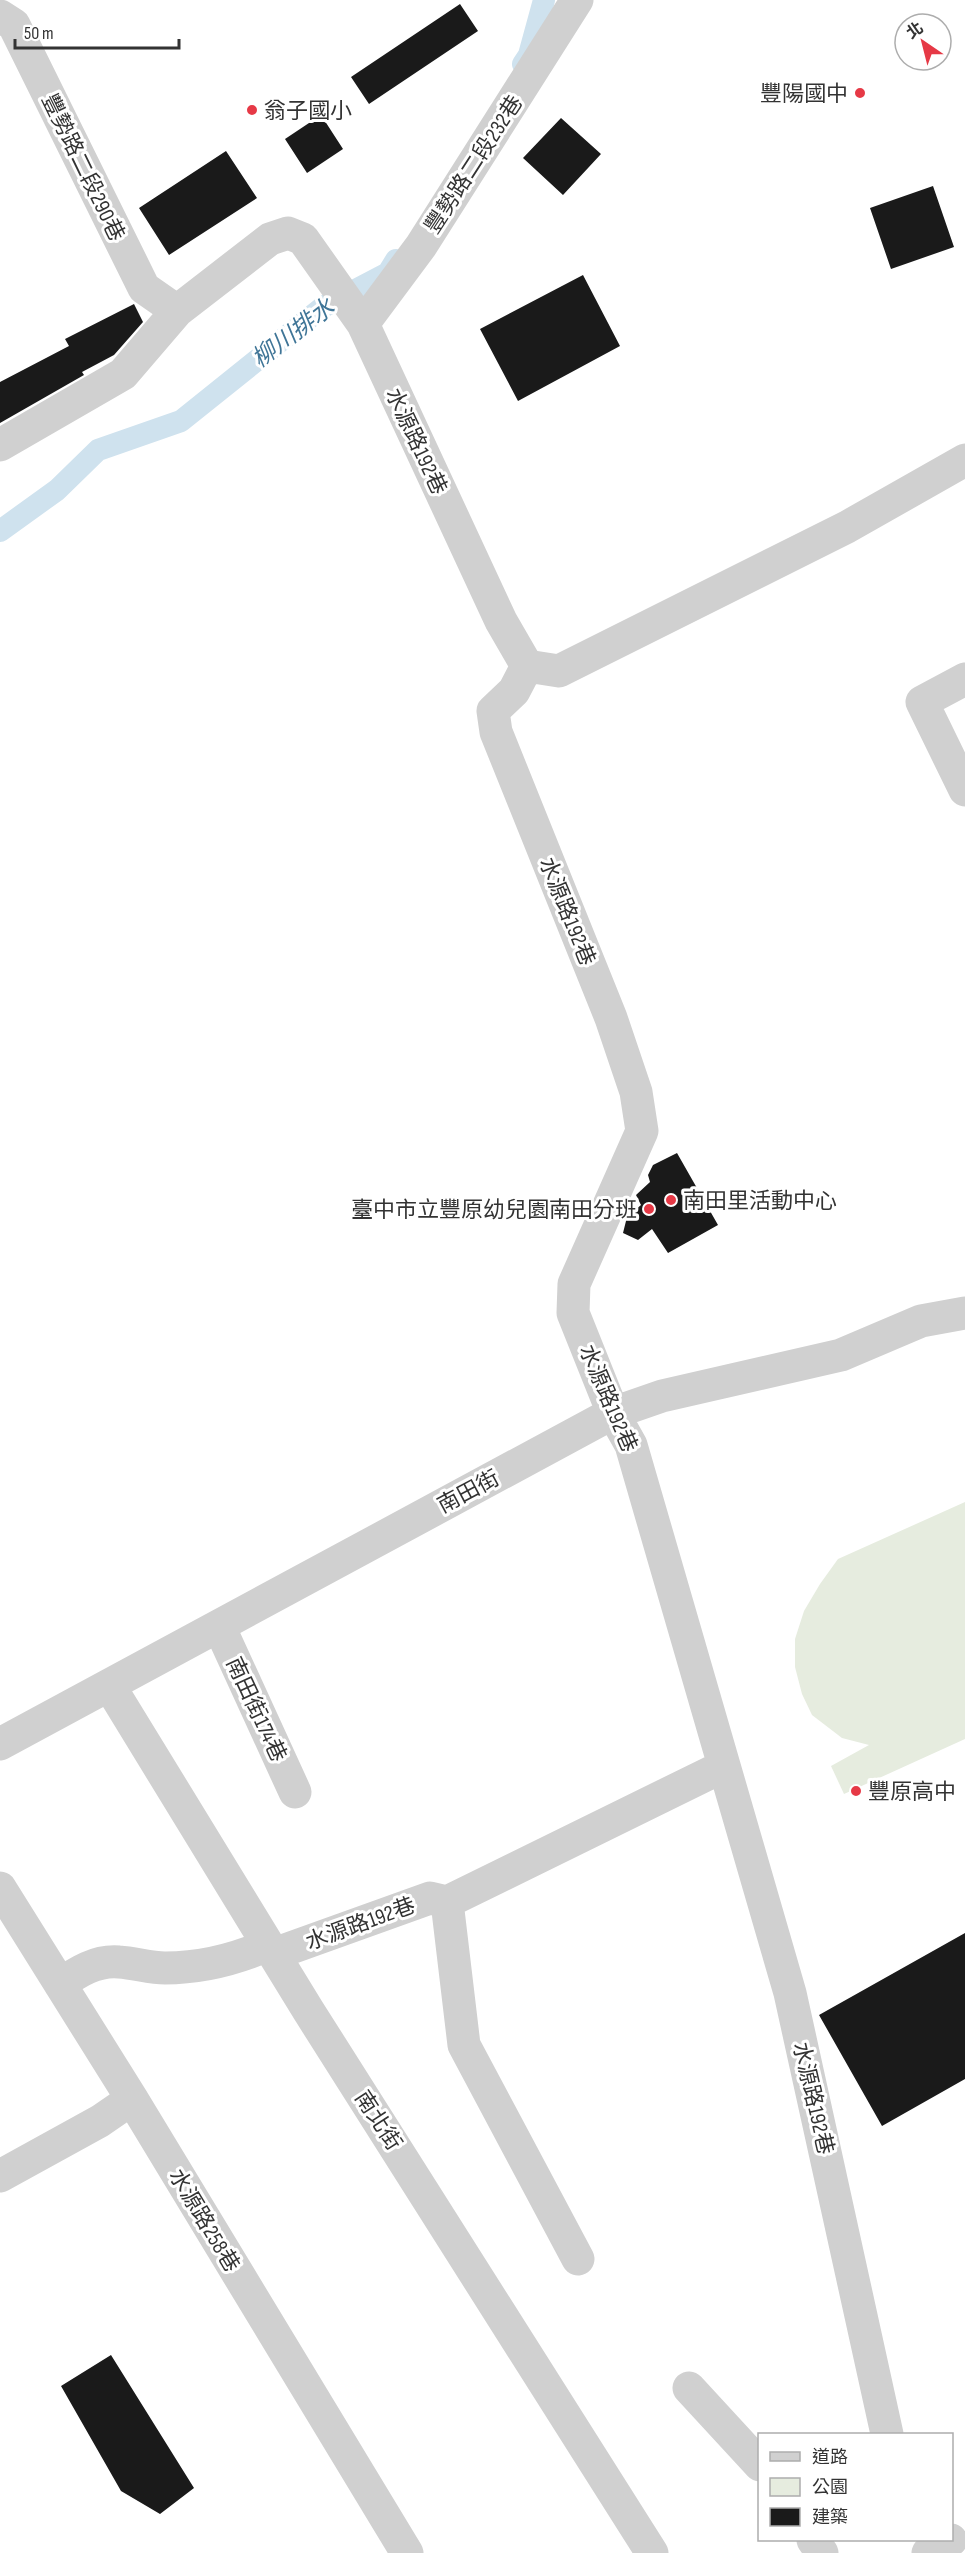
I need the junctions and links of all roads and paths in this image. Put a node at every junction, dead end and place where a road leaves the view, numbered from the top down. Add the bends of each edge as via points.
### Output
1 (578, 0) edge
2 (0, 16) edge
3 (177, 310) junction
4 (363, 324) junction
5 (0, 445) edge
6 (965, 460) edge
7 (527, 666) junction
8 (965, 679) edge
9 (965, 790) edge
10 (965, 1313) edge
11 (613, 1413) junction
12 (219, 1626) junction
13 (109, 1685) junction
14 (0, 1744) edge
15 (724, 1766) junction
16 (295, 1792) dead end
17 (0, 1888) edge
18 (447, 1902) junction
19 (271, 1949) junction
20 (60, 1984) junction
21 (132, 2099) junction
22 (0, 2176) edge
23 (578, 2259) dead end
24 (689, 2388) dead end
25 (887, 2433) edge
26 (758, 2464) edge
27 (948, 2541) edge
28 (407, 2553) edge
29 (652, 2553) edge
30 (928, 2553) edge

1 - 4 street, 豐勢路二段232巷 via 421,246
2 - 3 street, 豐勢路二段290巷 via 14,25 144,288
3 - 4 street, 水源路192巷 via 270,238 288,233 303,239
3 - 5 street, 水源路192巷 via 123,374
4 - 7 street, 水源路192巷 via 501,621
6 - 7 street via 847,527 559,671
7 - 11 street, 水源路192巷 via 514,691 493,711 496,732 611,1018 636,1092 642,1131 574,1284 573,1313
8 - 9 street via 922,702
10 - 11 street, 南田街 via 921,1322 841,1355 662,1396
11 - 12 street, 南田街
11 - 15 street, 水源路192巷 via 631,1445
12 - 13 street, 南田街
12 - 16 street, 南田街174巷
13 - 14 street, 南田街
13 - 19 street, 南北街
15 - 18 street, 水源路192巷
15 - 25 street, 水源路192巷 via 790,1993
17 - 20 street, 水源路258巷
18 - 19 street, 水源路192巷 via 430,1898
18 - 23 street, 水源路192巷 via 464,2045
19 - 20 street, 水源路192巷 via 191,1966 104,1963 83,1969
19 - 29 street, 南北街
20 - 21 street, 水源路258巷
21 - 22 street
21 - 28 street, 水源路258巷
24 - 26 street
27 - 30 street

